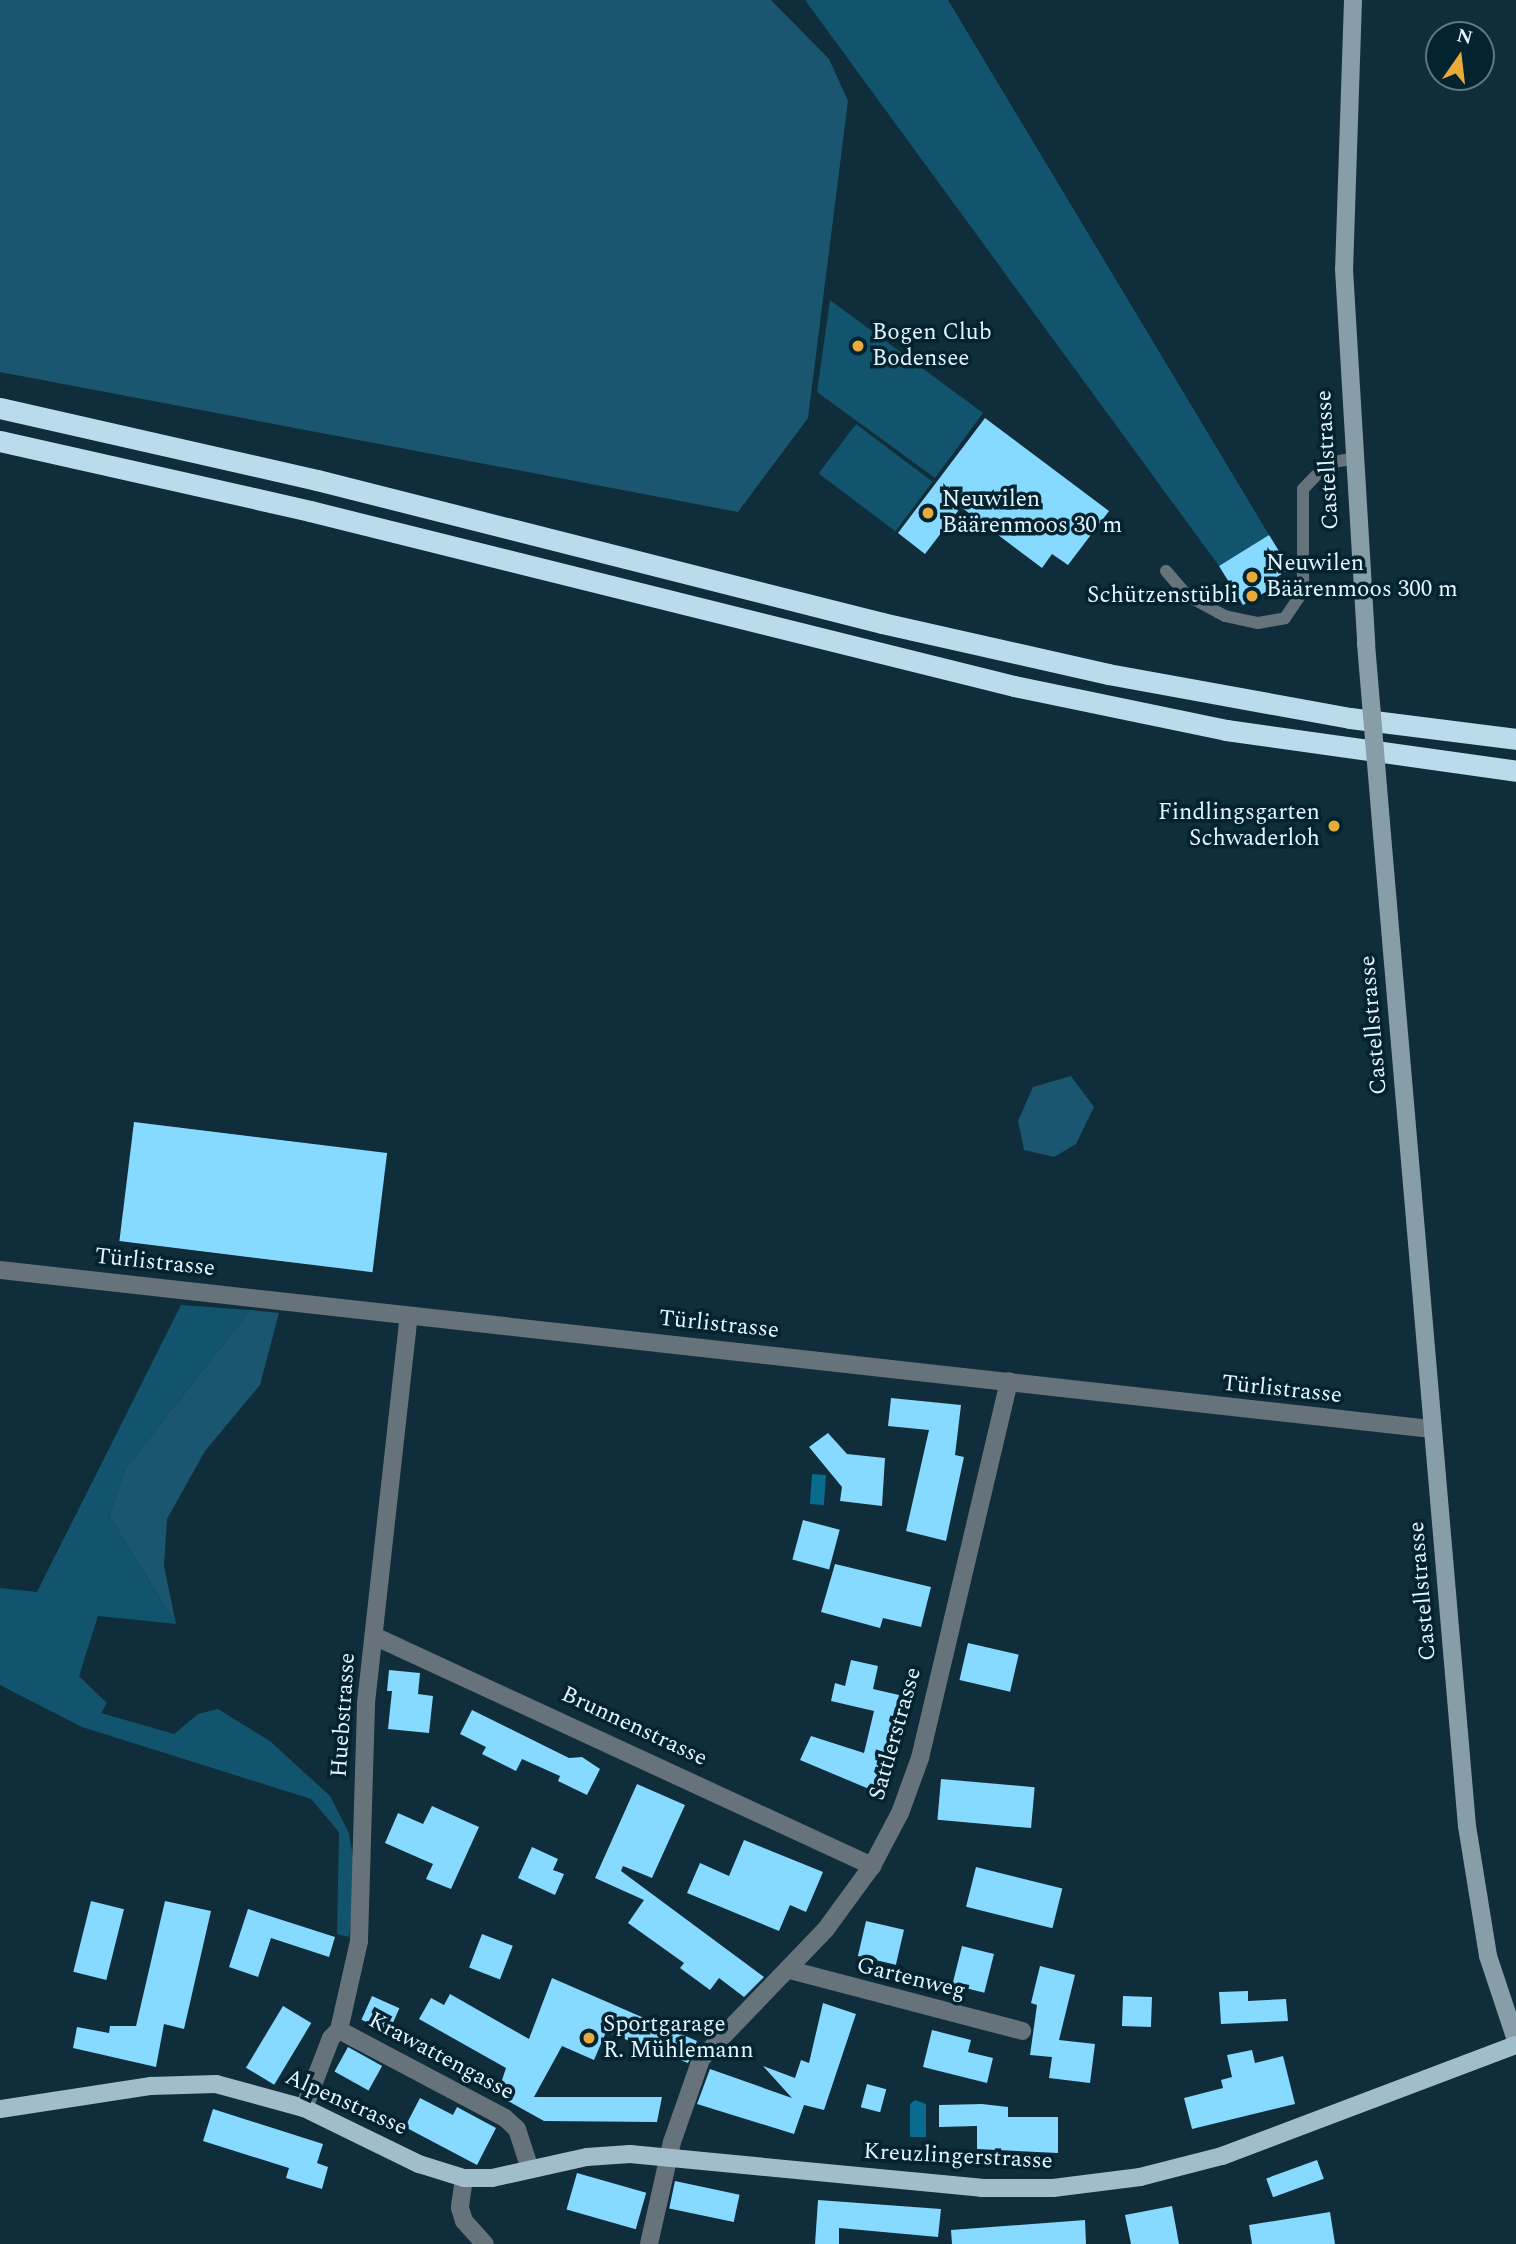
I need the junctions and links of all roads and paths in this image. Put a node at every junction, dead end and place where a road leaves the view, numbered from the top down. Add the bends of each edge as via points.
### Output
1 (1353, 0) edge
2 (0, 408) edge
3 (0, 441) edge
4 (1351, 459) junction
5 (1166, 571) dead end
6 (1516, 739) edge
7 (1516, 771) edge
8 (0, 1270) edge
9 (409, 1316) junction
10 (1009, 1381) junction
11 (1432, 1429) junction
12 (374, 1636) junction
13 (872, 1866) junction
14 (790, 1970) junction
15 (340, 2029) junction
16 (1022, 2031) dead end
17 (1516, 2042) edge
18 (304, 2108) junction
19 (0, 2109) edge
20 (668, 2157) junction
21 (530, 2169) junction
22 (464, 2178) junction
23 (485, 2244) edge
24 (649, 2244) edge

1 - 4 street, Castellstrasse via 1343,269
2 - 6 highway via 317,480 856,616 1108,674 1350,718
3 - 7 highway via 298,508 1014,686 1287,740
4 - 5 lane via 1328,463 1303,489 1303,591 1285,618 1258,623 1225,616 1188,596
4 - 11 street, Castellstrasse, bridge
8 - 9 street, Türlistrasse
9 - 10 street, Türlistrasse
9 - 12 street, Huebstrasse
10 - 11 street, Türlistrasse
10 - 13 street, Sattlerstrasse via 920,1758 900,1813
11 - 17 street, Castellstrasse via 1476,1896 1488,1956
12 - 13 street, Brunnenstrasse
12 - 15 street, Huebstrasse via 364,1738 359,1941
13 - 14 street, Sattlerstrasse
14 - 16 street, Gartenweg
14 - 20 street, Sattlerstrasse via 701,2059
15 - 18 street, Huebstrasse via 331,2038
15 - 21 street, Krawattengasse via 505,2118 517,2129
17 - 20 main road, Kreuzlingerstrasse via 1222,2156 1096,2185 981,2188
18 - 19 main road, Alpenstrasse via 245,2088 189,2082
18 - 22 main road, Alpenstrasse via 419,2164
20 - 21 main road, Alpenstrasse via 606,2155
20 - 24 street, Sattlerstrasse
21 - 22 main road, Alpenstrasse via 492,2178
22 - 23 street via 460,2208 464,2221

